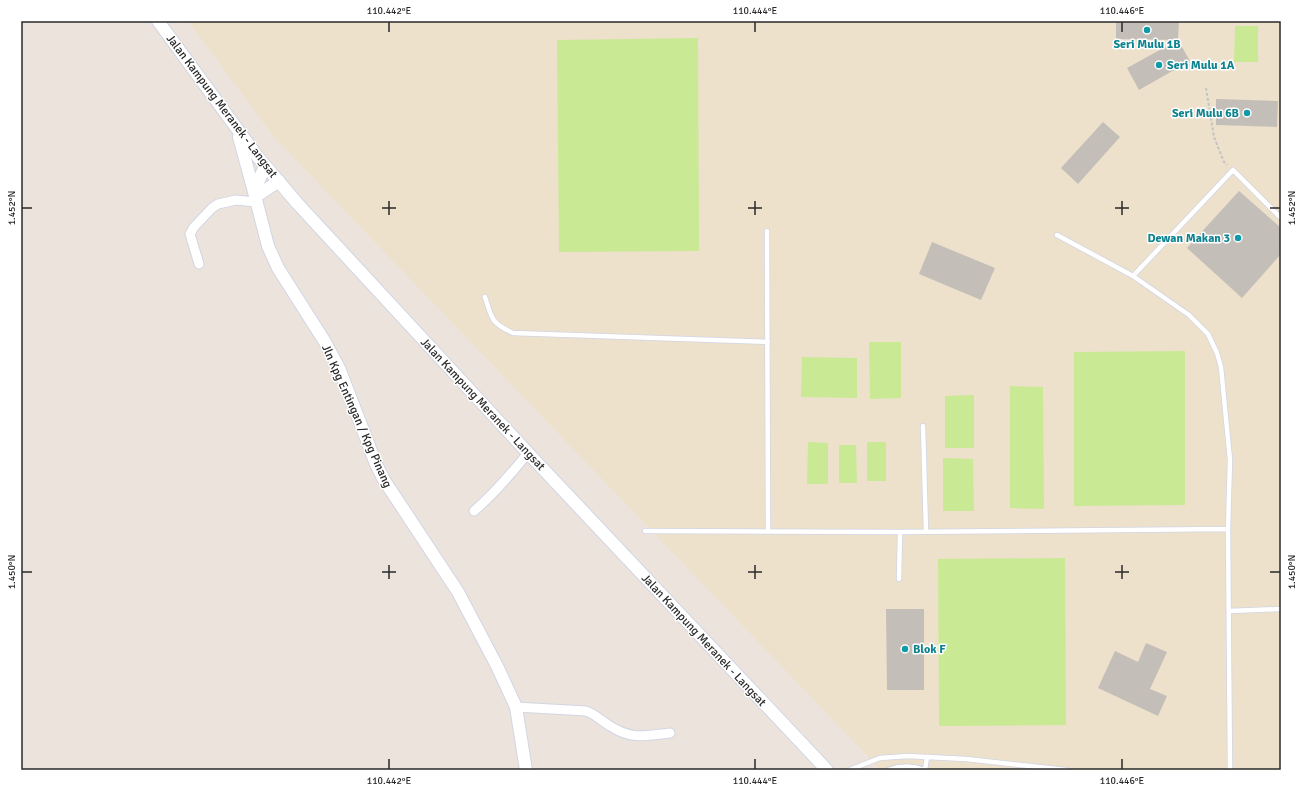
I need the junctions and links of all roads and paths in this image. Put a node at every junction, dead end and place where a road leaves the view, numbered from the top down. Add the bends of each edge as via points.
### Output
1 (158, 21) edge
2 (1206, 88) dead end
3 (238, 130) junction
4 (265, 166) junction
5 (1233, 170) junction
6 (279, 181) junction
7 (255, 197) junction
8 (1281, 218) edge
9 (767, 231) dead end
10 (1057, 235) dead end
11 (200, 264) dead end
12 (1133, 276) junction
13 (485, 297) dead end
14 (768, 342) junction
15 (923, 426) dead end
16 (528, 453) junction
17 (474, 512) dead end
18 (1228, 529) junction
19 (926, 531) junction
20 (645, 532) dead end
21 (768, 532) junction
22 (900, 532) junction
23 (900, 579) dead end
24 (1281, 609) edge
25 (1230, 611) junction
26 (516, 707) junction
27 (670, 733) dead end
28 (927, 757) junction
29 (1043, 768) junction
30 (526, 770) edge
31 (827, 770) edge
32 (849, 770) edge
33 (888, 770) edge
34 (925, 770) edge
35 (1036, 770) edge
36 (1066, 770) edge
37 (1230, 770) edge

1 - 3 main road, Jalan Kampung Meranek - Langsat
2 - 5 path via 1214,137 1224,162
3 - 4 main road, Jalan Kampung Meranek - Langsat
3 - 7 main road, Jln Kpg Entingan / Kpg Pinang
4 - 6 main road, Jalan Kampung Meranek - Langsat
4 - 7 main road
5 - 8 lane
5 - 12 lane
6 - 7 main road
6 - 16 main road, Jalan Kampung Meranek - Langsat
7 - 11 street via 218,204 194,227 190,234
7 - 26 main road, Jln Kpg Entingan / Kpg Pinang via 264,234 278,268 325,342 384,480 458,592
9 - 14 lane
10 - 12 lane
12 - 18 lane via 1189,315 1208,334 1217,353 1221,367 1230,460
13 - 14 lane via 493,320 500,327 513,333
14 - 21 lane
15 - 19 lane
16 - 17 street via 506,480
16 - 31 main road, Jalan Kampung Meranek - Langsat
18 - 19 lane
18 - 25 lane
19 - 22 lane
20 - 21 lane
21 - 22 lane
22 - 23 lane
24 - 25 lane
25 - 37 lane
26 - 27 street via 586,711 631,736
26 - 30 main road, Jln Kpg Entingan / Kpg Pinang
28 - 29 lane
28 - 32 lane via 880,758
28 - 34 lane
29 - 35 lane
29 - 36 lane
33 - 34 lane via 915,766

